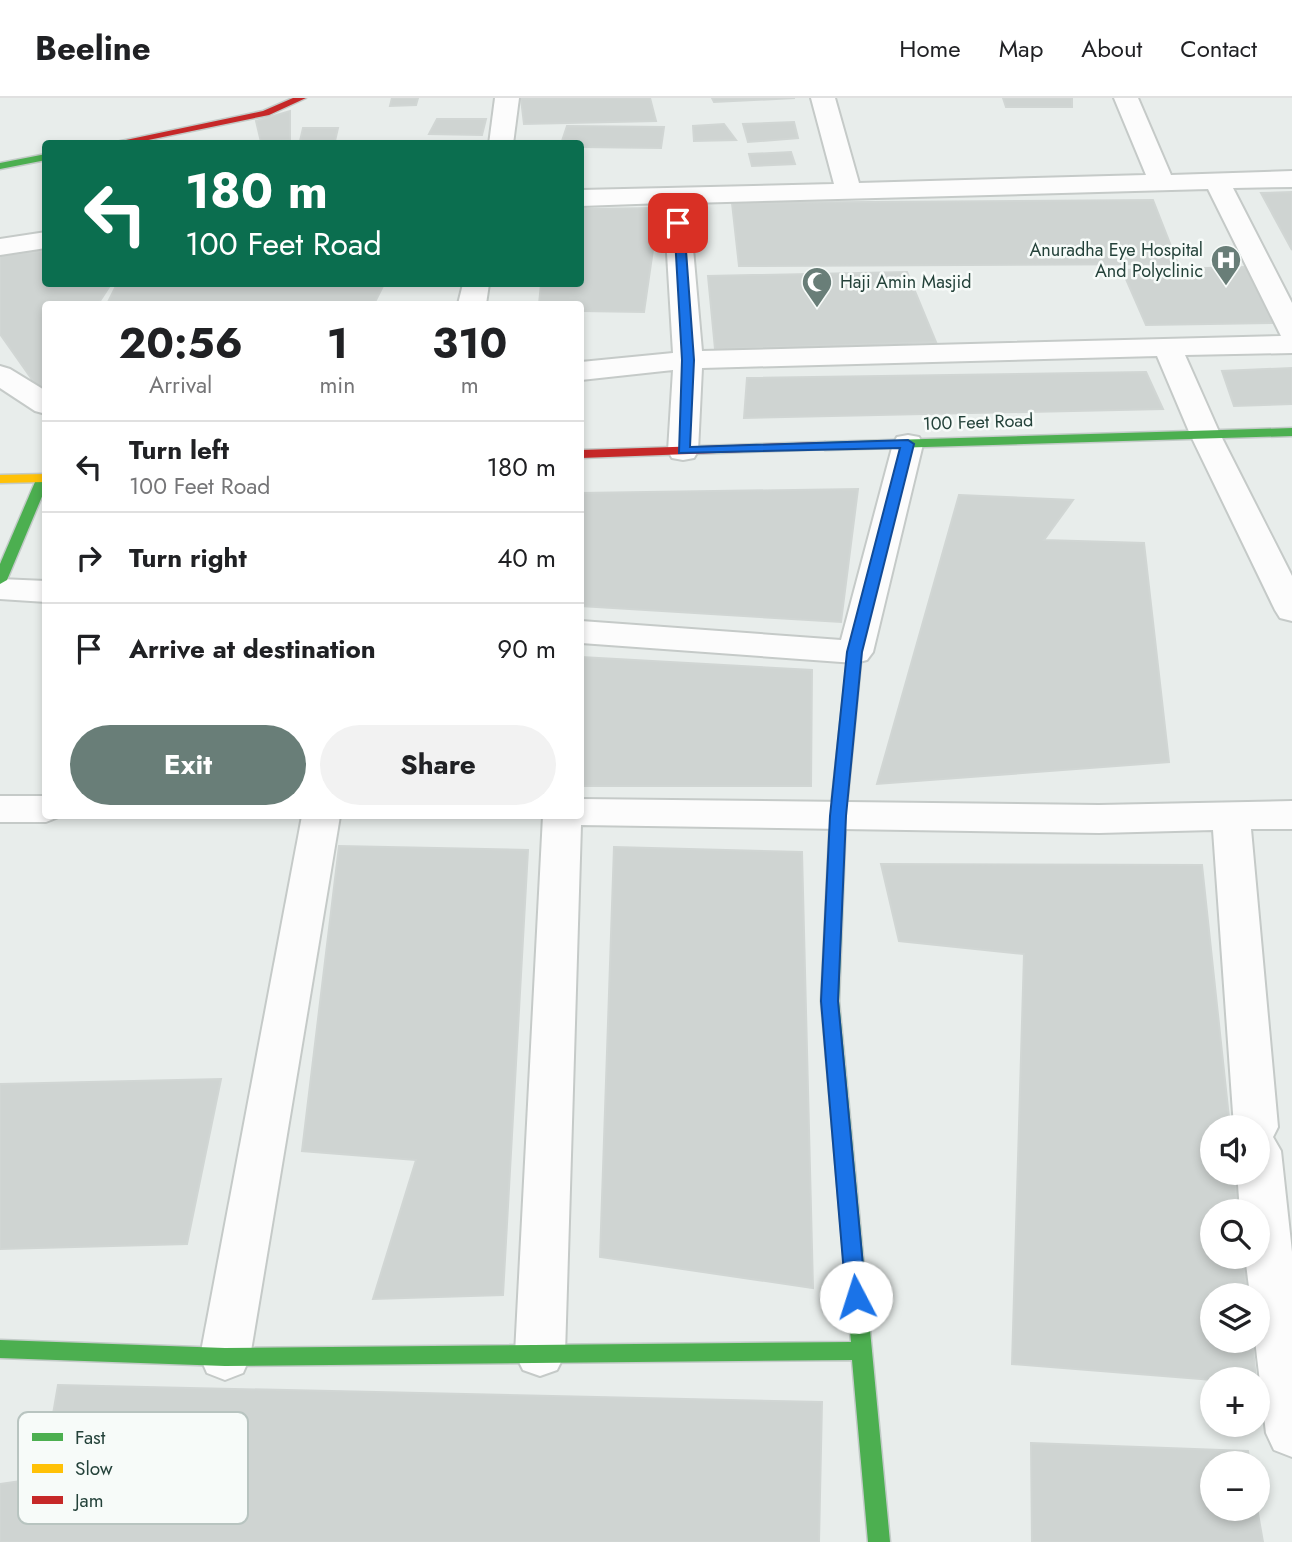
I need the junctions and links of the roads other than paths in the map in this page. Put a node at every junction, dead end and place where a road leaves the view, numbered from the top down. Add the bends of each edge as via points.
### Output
1 (301, 98) edge
2 (507, 98) edge
3 (822, 98) edge
4 (1126, 98) edge
5 (132, 140) edge
6 (502, 140) edge
7 (42, 158) edge
8 (0, 166) edge
9 (1292, 179) edge
10 (1217, 181) junction
11 (1161, 182) junction
12 (849, 191) junction
13 (676, 195) junction
14 (584, 198) edge
15 (42, 241) edge
16 (0, 247) edge
17 (1292, 331) edge
18 (1292, 344) edge
19 (1167, 347) junction
20 (688, 360) junction
21 (584, 372) edge
22 (0, 375) edge
23 (42, 402) edge
24 (1292, 432) edge
25 (1205, 434) junction
26 (908, 444) junction
27 (683, 451) junction
28 (584, 454) edge
29 (42, 477) edge
30 (0, 479) edge
31 (42, 484) edge
32 (0, 580) edge
33 (0, 589) edge
34 (42, 592) edge
35 (1292, 610) edge
36 (584, 632) edge
37 (855, 652) junction
38 (0, 809) edge
39 (42, 809) edge
40 (584, 812) edge
41 (1292, 815) edge
42 (838, 816) junction
43 (1231, 816) junction
44 (320, 819) edge
45 (562, 819) edge
46 (1255, 1115) edge
47 (1261, 1185) edge
48 (0, 1349) edge
49 (861, 1351) junction
50 (540, 1354) junction
51 (225, 1357) junction
52 (1292, 1433) edge
53 (878, 1542) edge

1 - 5 street via 266,113
2 - 6 street
3 - 12 street
4 - 11 street
7 - 8 street
9 - 10 street
10 - 11 street
10 - 17 street
11 - 12 street
12 - 13 street
13 - 14 street
13 - 20 street
15 - 16 street
18 - 19 street
19 - 20 street
19 - 25 street
20 - 21 street
20 - 27 street
22 - 23 street
24 - 25 street, 100 Feet Road
25 - 26 street, 100 Feet Road
25 - 35 street
26 - 27 street, 100 Feet Road
26 - 37 street
27 - 28 street, 100 Feet Road
29 - 30 street
31 - 32 street
33 - 34 street
36 - 37 street
37 - 42 street
38 - 39 street
40 - 42 street
41 - 43 street
42 - 43 street
42 - 49 street via 830,1001
43 - 46 street
44 - 51 street
45 - 50 street
47 - 52 street
48 - 51 street
49 - 50 street
49 - 53 street
50 - 51 street

